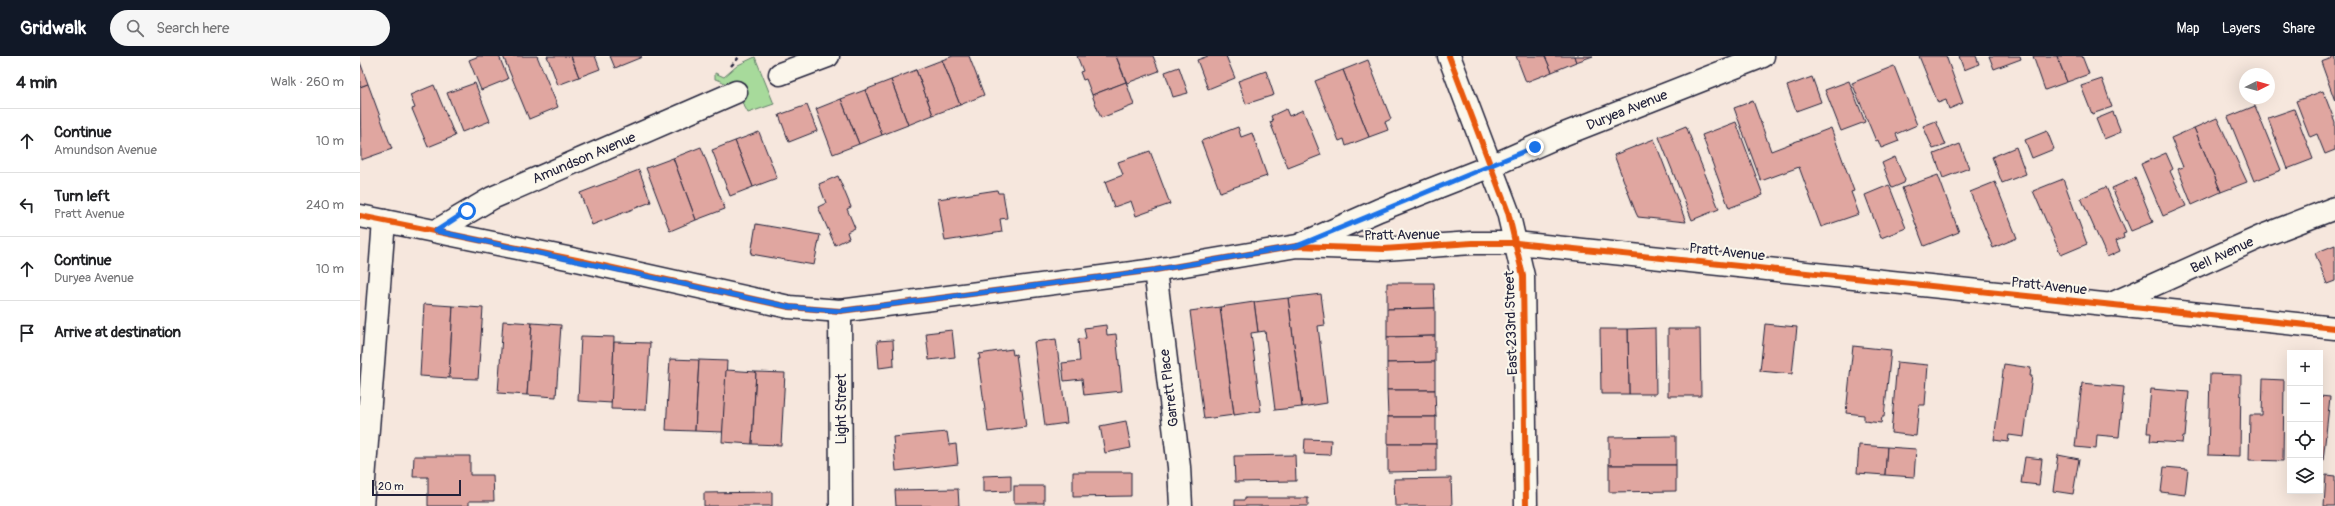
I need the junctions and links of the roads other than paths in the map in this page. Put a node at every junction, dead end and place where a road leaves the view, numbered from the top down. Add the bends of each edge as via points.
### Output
1 (828, 56) edge
2 (1449, 56) edge
3 (1763, 56) edge
4 (780, 74) dead end
5 (736, 92) dead end
6 (1491, 166) junction
7 (2335, 208) edge
8 (360, 216) edge
9 (384, 221) junction
10 (436, 231) junction
11 (1517, 243) junction
12 (1297, 246) junction
13 (1155, 270) junction
14 (2110, 305) junction
15 (840, 311) junction
16 (2335, 328) edge
17 (364, 419) edge
18 (362, 506) edge
19 (841, 506) edge
20 (1181, 506) edge
21 (1526, 506) edge

1 - 4 street
2 - 6 street, East 233rd Street
3 - 6 street, Duryea Avenue via 1557,137
5 - 10 street, Amundson Avenue via 492,198
6 - 11 street, East 233rd Street
6 - 12 street, Pratt Avenue via 1379,210
7 - 14 street, Bell Avenue via 2265,235
8 - 9 street, Pratt Avenue
9 - 10 street, Pratt Avenue
9 - 17 street
10 - 15 street, Pratt Avenue via 790,307
11 - 12 street, Pratt Avenue via 1472,243 1384,249
11 - 14 street, Pratt Avenue
11 - 21 street, East 233rd Street via 1523,276
12 - 13 street, Pratt Avenue
13 - 15 street, Pratt Avenue
13 - 20 street, Garrett Place
14 - 16 street, Pratt Avenue
15 - 19 street, Light Street
17 - 18 street

